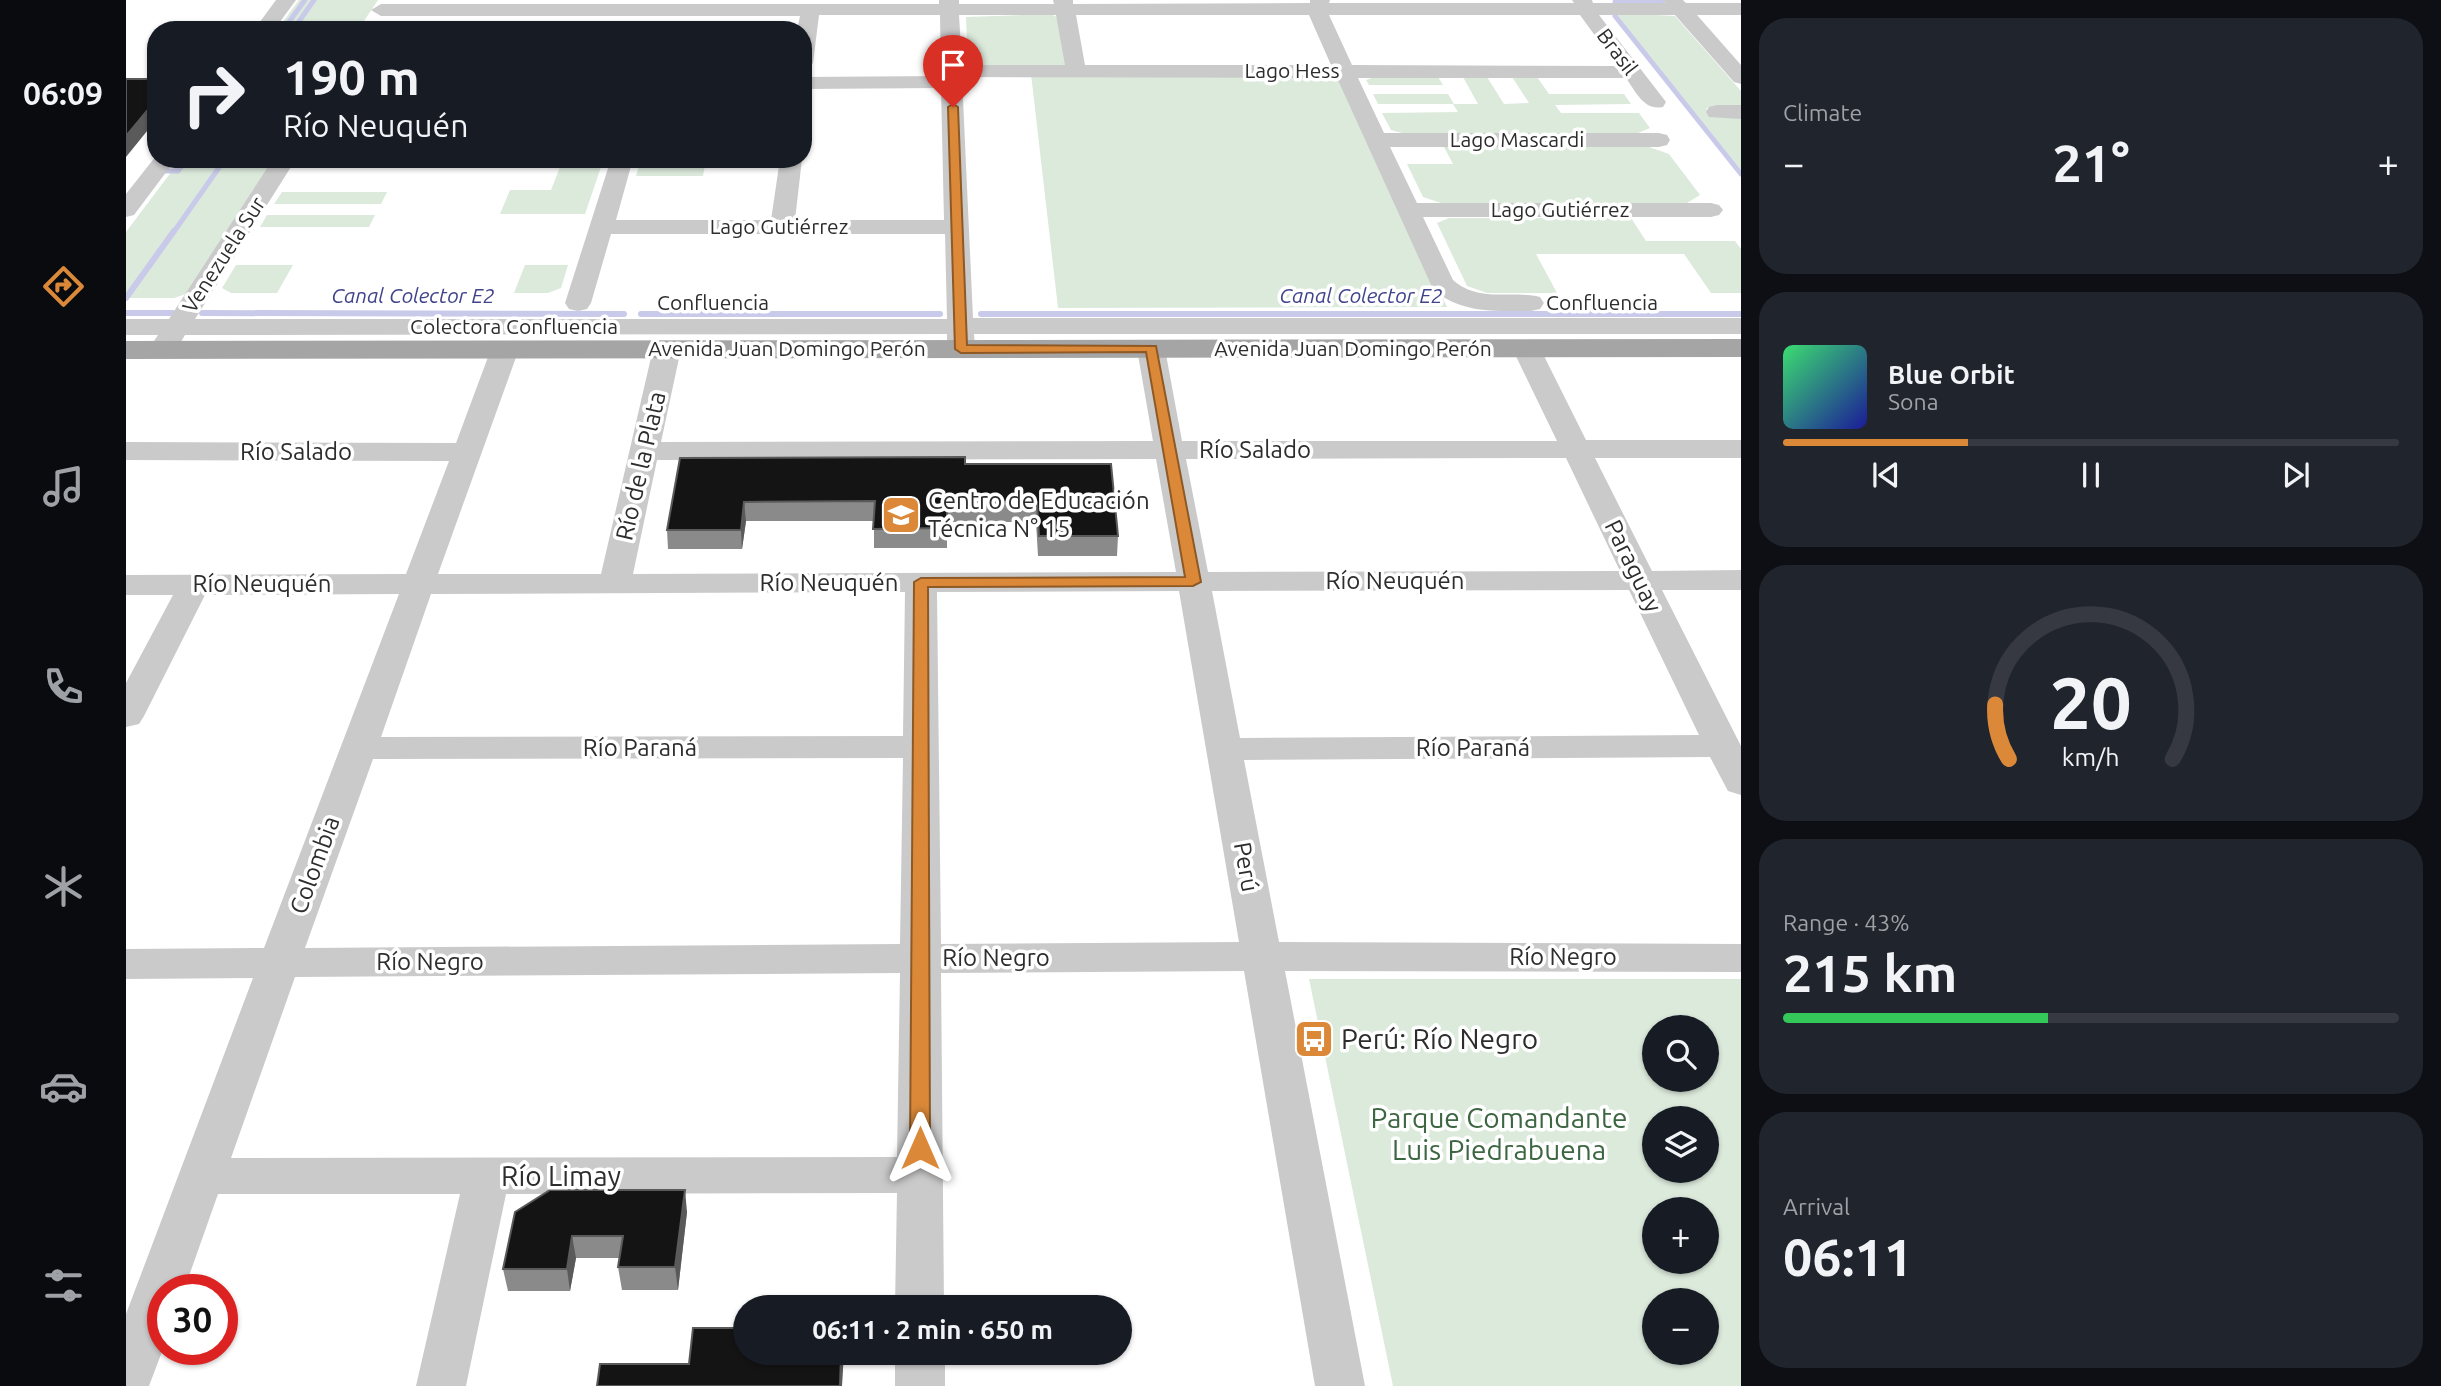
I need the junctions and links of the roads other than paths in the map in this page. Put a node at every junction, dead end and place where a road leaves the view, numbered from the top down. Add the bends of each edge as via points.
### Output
1 (286, 0) edge
2 (1677, 4) edge
3 (384, 5) edge
4 (670, 5) edge
5 (950, 5) edge
6 (1064, 5) edge
7 (1194, 5) edge
8 (1320, 5) edge
9 (1452, 5) edge
10 (1585, 5) edge
11 (1741, 9) edge
12 (522, 10) junction
13 (810, 10) junction
14 (271, 21) edge
15 (374, 21) edge
16 (517, 21) edge
17 (809, 21) edge
18 (1732, 57) edge
19 (1076, 71) junction
20 (1344, 71) junction
21 (1632, 72) junction
22 (952, 77) junction
23 (1741, 78) edge
24 (812, 83) edge
25 (1655, 102) dead end
26 (1717, 112) dead end
27 (1741, 112) edge
28 (1376, 140) junction
29 (1659, 140) dead end
30 (279, 168) edge
31 (619, 168) edge
32 (790, 168) edge
33 (158, 169) edge
34 (126, 178) edge
35 (126, 210) edge
36 (1408, 210) junction
37 (1712, 210) dead end
38 (602, 227) junction
39 (782, 227) junction
40 (957, 227) junction
41 (1741, 302) edge
42 (126, 303) edge
43 (192, 303) junction
44 (578, 303) junction
45 (1048, 303) dead end
46 (632, 315) junction
47 (960, 326) junction
48 (1741, 326) edge
49 (126, 327) edge
50 (169, 339) junction
51 (1526, 348) junction
52 (1741, 348) edge
53 (505, 349) junction
54 (667, 349) junction
55 (1151, 349) junction
56 (126, 350) edge
57 (1741, 449) edge
58 (1170, 450) junction
59 (1576, 450) junction
60 (126, 451) edge
61 (644, 451) junction
62 (467, 452) junction
63 (1641, 580) junction
64 (1741, 580) edge
65 (921, 582) junction
66 (1193, 582) junction
67 (615, 583) junction
68 (194, 584) junction
69 (419, 584) junction
70 (126, 585) edge
71 (126, 716) edge
72 (1723, 746) junction
73 (921, 747) junction
74 (358, 748) junction
75 (1224, 749) junction
76 (1741, 783) edge
77 (1262, 956) junction
78 (920, 958) junction
79 (1741, 958) edge
80 (279, 963) junction
81 (126, 964) edge
82 (920, 1175) junction
83 (201, 1176) junction
84 (487, 1176) junction
85 (920, 1295) edge
86 (920, 1365) edge
87 (126, 1381) edge
88 (441, 1386) edge
89 (920, 1386) edge
90 (1340, 1386) edge

1 - 14 street
2 - 10 street
2 - 11 street
2 - 18 street
3 - 12 street
3 - 15 street
4 - 12 street
4 - 13 street
5 - 6 street
5 - 13 street
5 - 22 street
6 - 7 street
6 - 19 street
7 - 8 street
8 - 9 street
8 - 20 street via 1319,17
9 - 10 street
10 - 21 street, Brasil
12 - 16 street
13 - 17 street
18 - 23 street
19 - 20 street, Lago Hess
19 - 22 street, Lago Hess
20 - 21 street, Lago Hess
20 - 28 street
21 - 25 street, Brasil
22 - 24 street, Lago Hess
22 - 40 street
26 - 27 street
28 - 29 street, Lago Mascardi
28 - 36 street
30 - 43 street, Venezuela Sur
31 - 38 street
32 - 39 street
33 - 34 street
33 - 35 street
36 - 37 street, Lago Gutiérrez
36 - 41 street, Confluencia via 1442,284 1463,298 1498,303
38 - 39 street, Lago Gutiérrez
38 - 44 street
39 - 40 street, Lago Gutiérrez
40 - 47 street
42 - 43 street, Confluencia
43 - 44 street, Confluencia
43 - 50 street, Venezuela Sur
44 - 46 street, Confluencia
45 - 47 street
46 - 47 street, Colectora Confluencia
46 - 50 street, Colectora Confluencia
47 - 48 street, Colectora Confluencia
47 - 54 main road, Avenida Juan Domingo Perón
47 - 55 main road, Avenida Juan Domingo Perón
49 - 50 street, Colectora Confluencia
50 - 53 main road, Avenida Juan Domingo Perón
50 - 56 main road, Avenida Juan Domingo Perón
51 - 52 main road, Avenida Juan Domingo Perón
51 - 55 main road, Avenida Juan Domingo Perón
51 - 59 street, Paraguay
53 - 54 main road, Avenida Juan Domingo Perón
53 - 62 street, Colombia
54 - 61 street, Río de la Plata
55 - 58 street, Perú
57 - 59 street, Río Salado
58 - 59 street, Río Salado
58 - 61 street, Río Salado
58 - 66 street, Perú
59 - 63 street, Paraguay
60 - 62 street, Río Salado
61 - 67 street, Río de la Plata
62 - 69 street, Colombia
63 - 64 street, Río Neuquén
63 - 66 street, Río Neuquén
63 - 72 street, Paraguay
65 - 66 street, Río Neuquén
65 - 67 street, Río Neuquén
65 - 73 street
66 - 75 street, Perú
67 - 69 street, Río Neuquén
68 - 69 street, Río Neuquén
68 - 70 street, Río Neuquén
68 - 71 street
69 - 74 street, Colombia
72 - 75 street, Río Paraná
72 - 76 street, Paraguay
73 - 74 street, Río Paraná
73 - 78 street
74 - 80 street, Colombia
75 - 77 street, Perú
77 - 78 street, Río Negro
77 - 79 street, Río Negro
77 - 90 street, Perú
78 - 80 street, Río Negro
78 - 82 street
80 - 81 street, Río Negro
80 - 83 street, Colombia
82 - 84 street, Río Limay
82 - 85 street
83 - 84 street, Río Limay
83 - 87 street, Colombia
84 - 88 street
86 - 89 street

